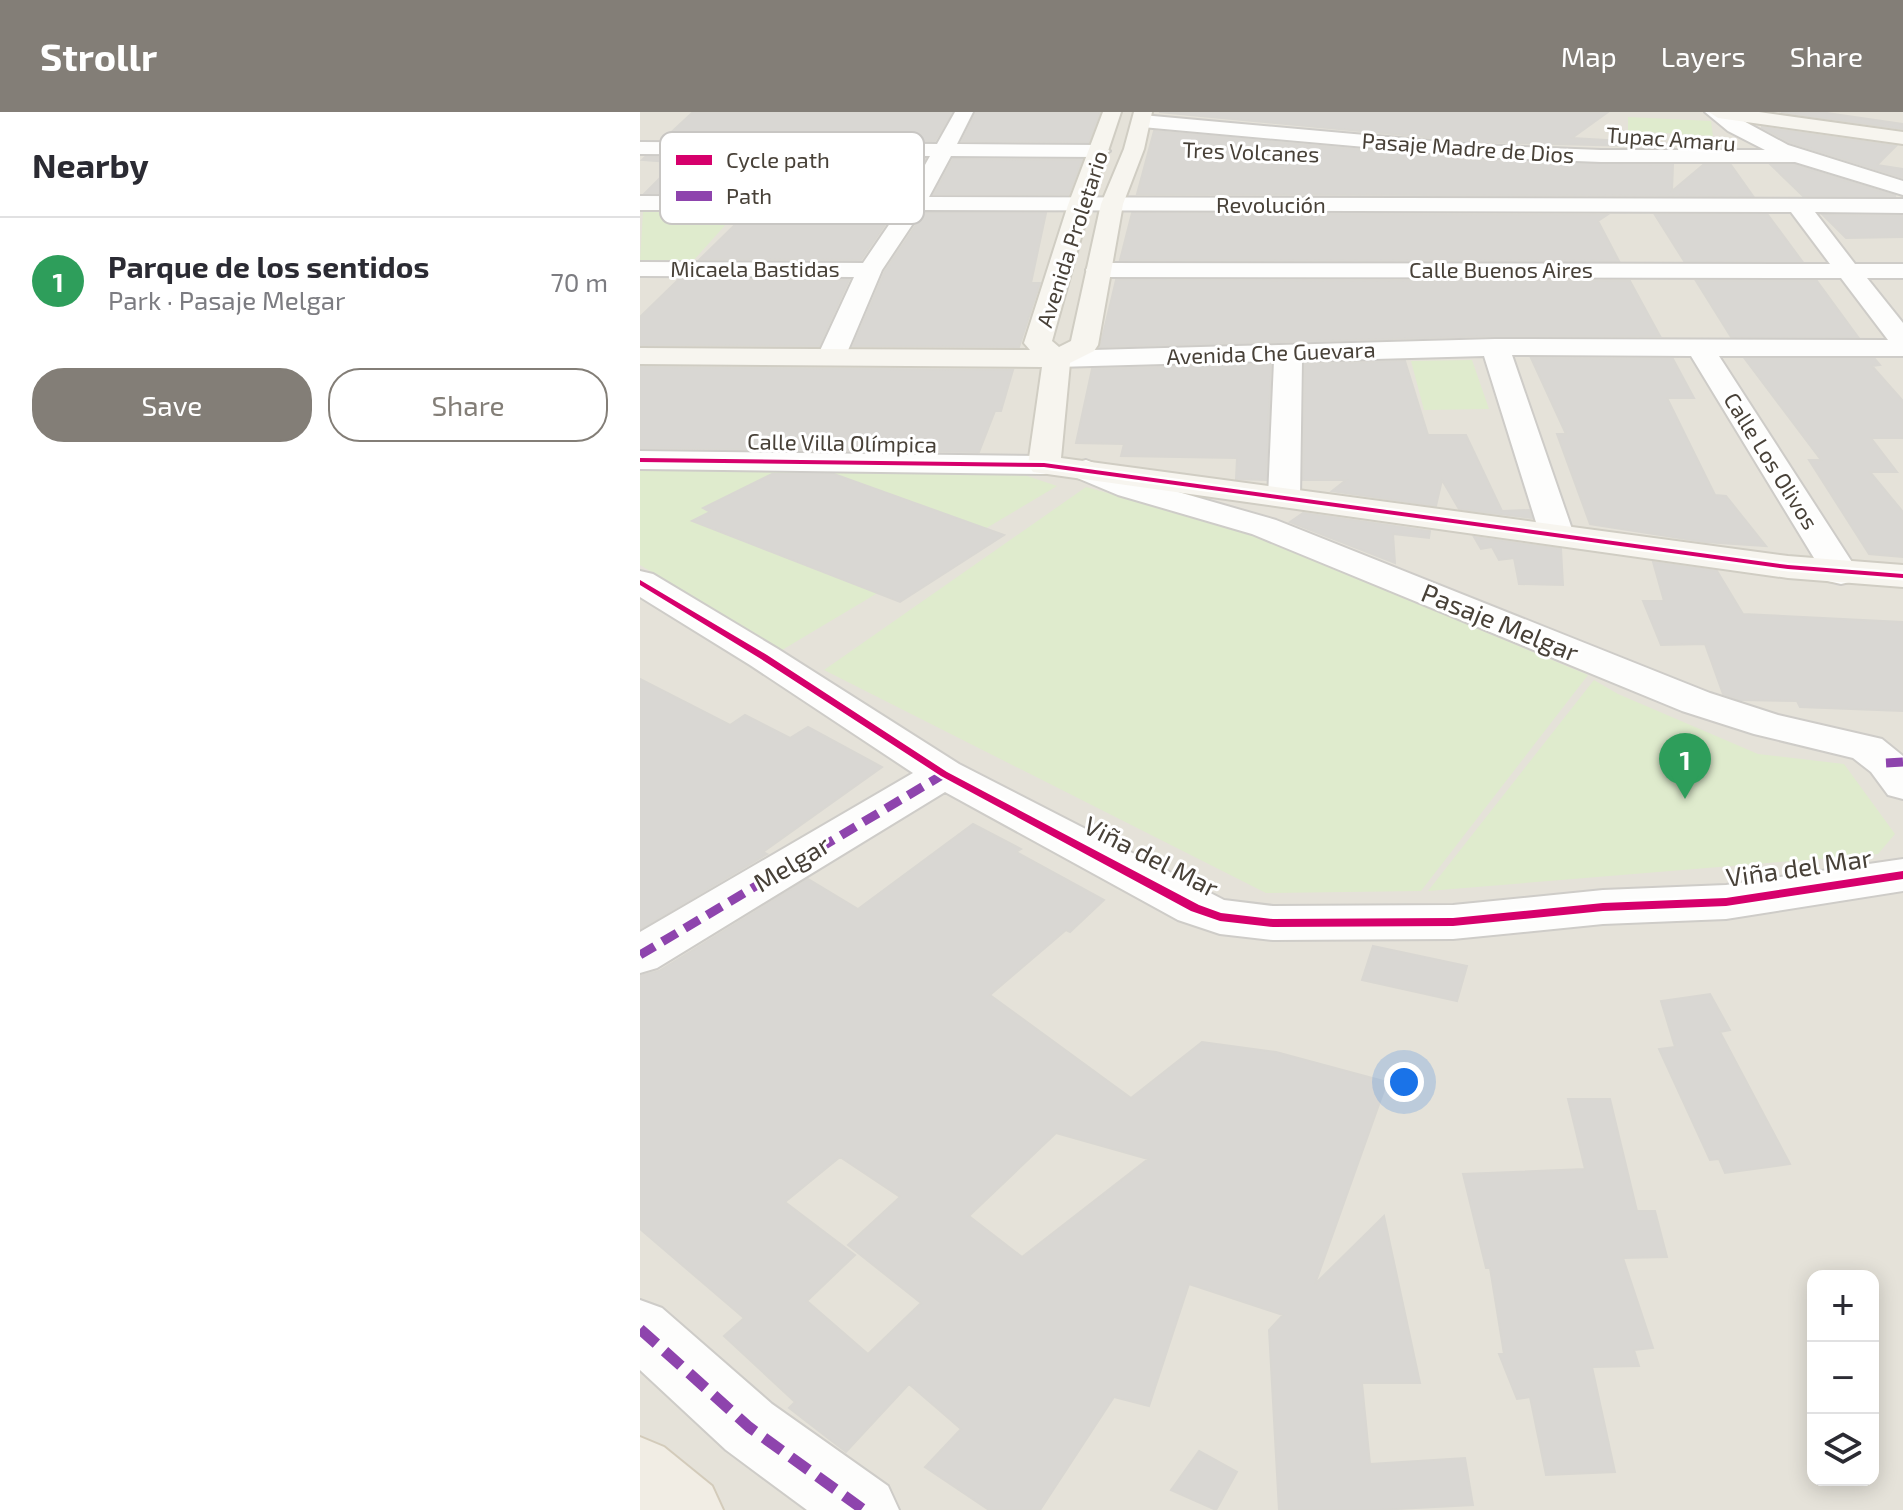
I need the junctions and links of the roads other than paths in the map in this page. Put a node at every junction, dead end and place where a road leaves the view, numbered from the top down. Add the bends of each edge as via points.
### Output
1 (964, 112) edge
2 (1112, 112) edge
3 (1237, 112) edge
4 (1716, 112) edge
5 (1142, 116) edge
6 (1331, 118) dead end
7 (1613, 136) dead end
8 (1903, 138) edge
9 (1770, 145) junction
10 (640, 148) edge
11 (660, 148) edge
12 (1224, 149) dead end
13 (924, 150) edge
14 (946, 150) junction
15 (1100, 151) junction
16 (1795, 156) junction
17 (1420, 167) dead end
18 (1535, 183) dead end
19 (924, 188) edge
20 (1903, 188) edge
21 (640, 203) edge
22 (660, 203) edge
23 (1112, 204) junction
24 (924, 205) edge
25 (1079, 205) junction
26 (1543, 205) junction
27 (1797, 205) junction
28 (1903, 206) edge
29 (901, 224) edge
30 (640, 269) edge
31 (870, 270) junction
32 (1098, 270) junction
33 (1849, 271) junction
34 (1903, 271) edge
35 (1903, 341) edge
36 (1495, 347) junction
37 (1700, 348) junction
38 (1903, 348) edge
39 (1288, 353) junction
40 (832, 355) junction
41 (640, 356) edge
42 (1057, 359) junction
43 (640, 460) edge
44 (1044, 465) junction
45 (1086, 470) junction
46 (1284, 497) junction
47 (1557, 535) junction
48 (1841, 573) junction
49 (1903, 576) edge
50 (640, 582) edge
51 (1897, 770) edge
52 (944, 774) junction
53 (1903, 875) edge
54 (640, 955) edge
55 (640, 1329) edge
56 (640, 1471) edge
57 (688, 1510) edge
58 (864, 1510) edge

1 - 14 street
2 - 15 street, Avenida Proletario
3 - 6 street
4 - 8 street
4 - 9 street
5 - 16 street, Pasaje Madre de Dios via 1477,151
5 - 23 street, Avenida Proletario via 1142,149
7 - 9 street, Tupac Amaru
9 - 16 street
10 - 11 street
12 - 17 street, Tres Volcanes via 1283,150
13 - 14 street
14 - 15 street
14 - 19 street
15 - 25 street, Avenida Proletario
16 - 20 street
18 - 26 street
21 - 22 street, Revolución
23 - 25 street, Revolución
23 - 26 street, Revolución
23 - 32 street, Avenida Proletario
24 - 25 street, Revolución
25 - 42 street, Avenida Proletario via 1038,343
26 - 27 street, Revolución
27 - 28 street, Revolución
27 - 33 street
29 - 31 street
30 - 31 street, Micaela Bastidas
31 - 40 street
32 - 33 street, Calle Buenos Aires
32 - 42 street, Avenida Proletario via 1084,345
33 - 34 street, Calle Buenos Aires
33 - 35 street
36 - 37 street, Avenida Che Guevara
36 - 39 street, Avenida Che Guevara
36 - 47 street
37 - 38 street, Avenida Che Guevara
37 - 48 street, Calle Los Olivos
39 - 42 street, Avenida Che Guevara
39 - 46 street
40 - 41 street, Avenida Che Guevara
40 - 42 street, Avenida Che Guevara
42 - 44 street, Avenida Proletario
43 - 44 street, Calle Villa Olímpica
44 - 45 street
45 - 46 street
45 - 51 street, Pasaje Melgar via 1129,488 1264,527 1696,702 1867,748
46 - 47 street
47 - 48 street
48 - 49 street
50 - 52 street, Viña del Mar
52 - 53 street, Viña del Mar via 1195,908 1220,917 1273,923 1453,922 1603,907 1726,902
52 - 54 street, Melgar
55 - 58 street via 749,1427
56 - 57 main road

